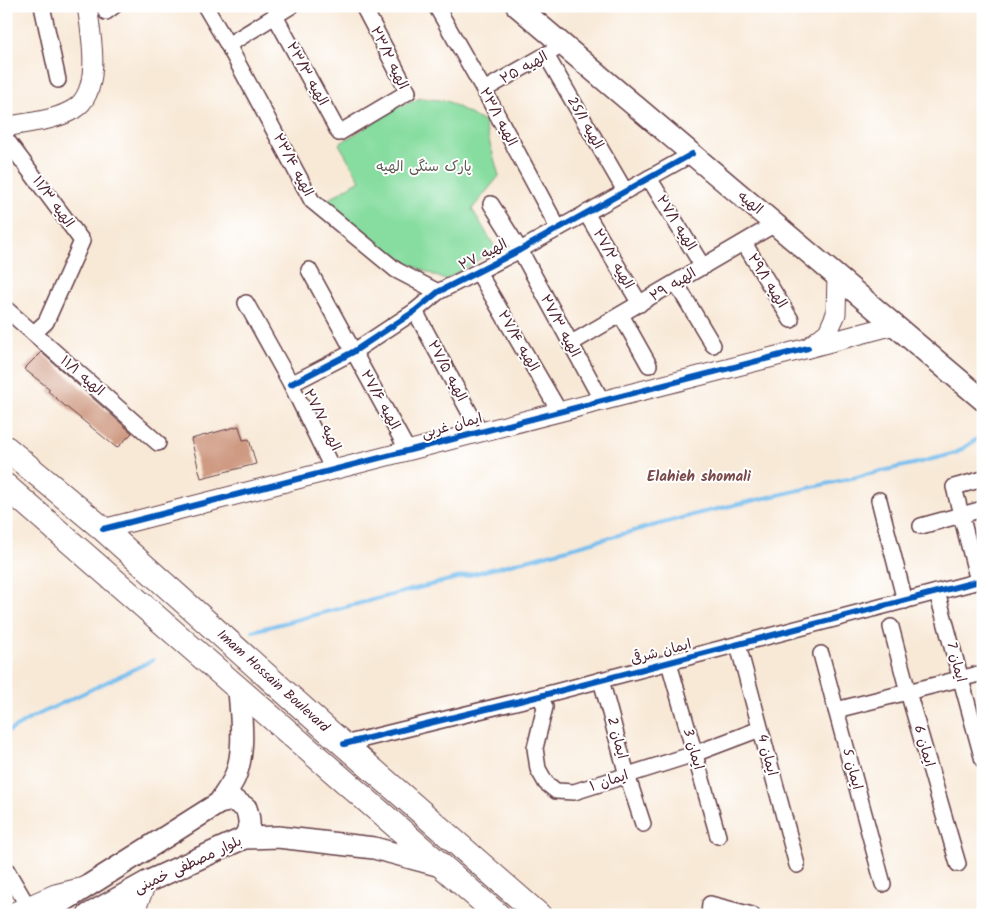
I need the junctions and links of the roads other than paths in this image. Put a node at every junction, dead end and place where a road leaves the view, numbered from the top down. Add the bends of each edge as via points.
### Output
1 (42, 6) edge
2 (205, 6) edge
3 (291, 6) edge
4 (363, 6) edge
5 (436, 6) edge
6 (518, 6) edge
7 (88, 14) edge
8 (275, 16) junction
9 (228, 45) junction
10 (555, 50) junction
11 (58, 80) dead end
12 (484, 90) junction
13 (6, 127) edge
14 (340, 133) joint
15 (6, 139) edge
16 (692, 154) junction
17 (649, 178) junction
18 (625, 191) junction
19 (491, 204) dead end
20 (586, 213) junction
21 (776, 224) junction
22 (558, 228) junction
23 (744, 243) junction
24 (520, 250) junction
25 (703, 267) junction
26 (309, 270) dead end
27 (478, 272) junction
28 (837, 276) junction
29 (676, 283) junction
30 (438, 292) junction
31 (246, 303) dead end
32 (640, 304) junction
33 (6, 309) edge
34 (415, 311) junction
35 (621, 315) junction
36 (791, 320) dead end
37 (894, 325) junction
38 (34, 333) junction
39 (570, 344) junction
40 (713, 345) dead end
41 (808, 348) junction
42 (353, 352) junction
43 (649, 365) dead end
44 (291, 384) junction
45 (602, 400) junction
46 (983, 400) edge
47 (559, 411) junction
48 (480, 432) junction
49 (158, 443) dead end
50 (6, 448) edge
51 (408, 451) junction
52 (333, 470) junction
53 (983, 479) edge
54 (6, 486) edge
55 (879, 500) dead end
56 (983, 509) edge
57 (961, 516) junction
58 (921, 526) dead end
59 (103, 529) junction
60 (981, 581) edge
61 (937, 592) junction
62 (905, 600) junction
63 (891, 627) dead end
64 (738, 645) junction
65 (822, 654) dead end
66 (669, 662) junction
67 (983, 673) edge
68 (961, 679) junction
69 (601, 680) junction
70 (239, 690) junction
71 (908, 692) junction
72 (540, 696) junction
73 (836, 710) junction
74 (760, 729) junction
75 (344, 744) junction
76 (694, 754) junction
77 (983, 760) edge
78 (628, 775) junction
79 (219, 802) junction
80 (643, 824) dead end
81 (718, 836) dead end
82 (244, 838) junction
83 (958, 864) dead end
84 (797, 865) dead end
85 (441, 866) junction
86 (6, 869) edge
87 (147, 882) junction
88 (883, 884) dead end
89 (34, 910) edge
90 (134, 912) edge
91 (7, 915) edge
92 (88, 915) edge
93 (498, 915) edge
94 (539, 915) edge
95 (710, 915) edge
96 (752, 915) edge

1 - 11 street
2 - 9 street, الهیه ۲۳/۴
3 - 8 street
4 - 14 street, الهیه ۲۳/۲ via 408,92
5 - 12 street, الهیه ۲۳/۱
6 - 10 main road, الهیه
7 - 13 street via 94,71 87,95 76,108 58,116
8 - 9 street
8 - 14 street, الهیه ۲۳/۳
9 - 30 street, الهیه ۲۳/۴ via 312,201 396,270
10 - 12 street, الهیه ۲۵
10 - 16 main road, الهیه
10 - 18 street, الهیه 25/1
12 - 22 street, الهیه ۲۳/۱
15 - 38 street, الهیه ۱۱/۳ via 82,241 46,322
16 - 17 street, الهیه ۲۷
16 - 21 main road, الهیه
17 - 18 street, الهیه ۲۷
17 - 25 street, الهیه ۲۷/۱
18 - 20 street, الهیه ۲۷
19 - 24 street, الهیه ۲۷/۳
20 - 22 street, الهیه ۲۷
20 - 32 street, الهیه ۲۷/۲
21 - 23 street, الهیه ۲۹
21 - 28 main road, الهیه
22 - 24 street, الهیه ۲۷
23 - 25 street, الهیه ۲۹
23 - 36 street, الهیه ۲۹/۱
24 - 27 street, الهیه ۲۷
24 - 39 street, الهیه ۲۷/۳
25 - 29 street, الهیه ۲۹
26 - 42 street, الهیه ۲۷/۶
27 - 30 street, الهیه ۲۷
27 - 47 street, الهیه ۲۷/۴
28 - 37 main road, الهیه
28 - 41 street via 836,314 828,332
29 - 32 street, الهیه ۲۹
29 - 40 street
30 - 34 street, الهیه ۲۷
31 - 44 street, الهیه ۲۷/۷
32 - 35 street, الهیه ۲۹
33 - 38 street, الهیه ۱۱/۱
34 - 42 street, الهیه ۲۷
34 - 48 street, الهیه ۲۷/۵
35 - 39 street, الهیه ۲۹
35 - 43 street
37 - 41 street, ایمان غربی
37 - 46 main road, الهیه
38 - 49 street, الهیه ۱۱/۱
39 - 45 street, الهیه ۲۷/۳
41 - 45 street, ایمان غربی
42 - 44 street, الهیه ۲۷
42 - 51 street, الهیه ۲۷/۶
44 - 52 street, الهیه ۲۷/۷
45 - 47 street, ایمان غربی
47 - 48 street, ایمان غربی
48 - 51 street, ایمان غربی
50 - 59 main road, Imam Hossain Boulevard
51 - 52 street, ایمان غربی
52 - 59 street, ایمان غربی
53 - 57 street via 954,487
54 - 70 main road, Imam Hossain Boulevard
55 - 62 street
56 - 57 street
57 - 58 street
57 - 60 street
59 - 75 main road, Imam Hossain Boulevard
60 - 61 street, ایمان شرقی
61 - 62 street, ایمان شرقی
61 - 68 street, ایمان 7
62 - 64 street, ایمان شرقی
63 - 71 street, ایمان 6
64 - 66 street, ایمان شرقی
64 - 74 street, ایمان 4
65 - 73 street, ایمان 5
66 - 69 street, ایمان شرقی
66 - 76 street, ایمان 3
67 - 68 street
68 - 71 street
68 - 77 street, ایمان 7
69 - 72 street, ایمان شرقی
69 - 78 street, ایمان 2
70 - 79 main road, بلوار مصطفی خمینی via 240,762 234,779
70 - 85 main road, Imam Hossain Boulevard
71 - 73 street
71 - 83 street, ایمان 6
72 - 75 street, ایمان شرقی
72 - 78 street, ایمان ۱ via 545,708 535,748 538,769 546,783 556,791 574,792
73 - 88 street, ایمان 5
74 - 76 street, ایمان ۱
74 - 84 street, ایمان 4
75 - 94 main road, Imam Hossain Boulevard
76 - 78 street, ایمان ۱
76 - 81 street, ایمان 3
78 - 80 street, ایمان 2
79 - 82 main road via 233,800 246,808 250,822
79 - 89 main road, بلوار مصطفی خمینی via 86,887
82 - 85 main road, بلوار مصطفی خمینی via 278,837 374,848
82 - 87 main road, بلوار مصطفی خمینی
85 - 93 main road, Imam Hossain Boulevard
86 - 89 street
87 - 90 street
87 - 92 main road, بلوار مصطفی خمینی
89 - 91 street
95 - 96 street via 710,904

